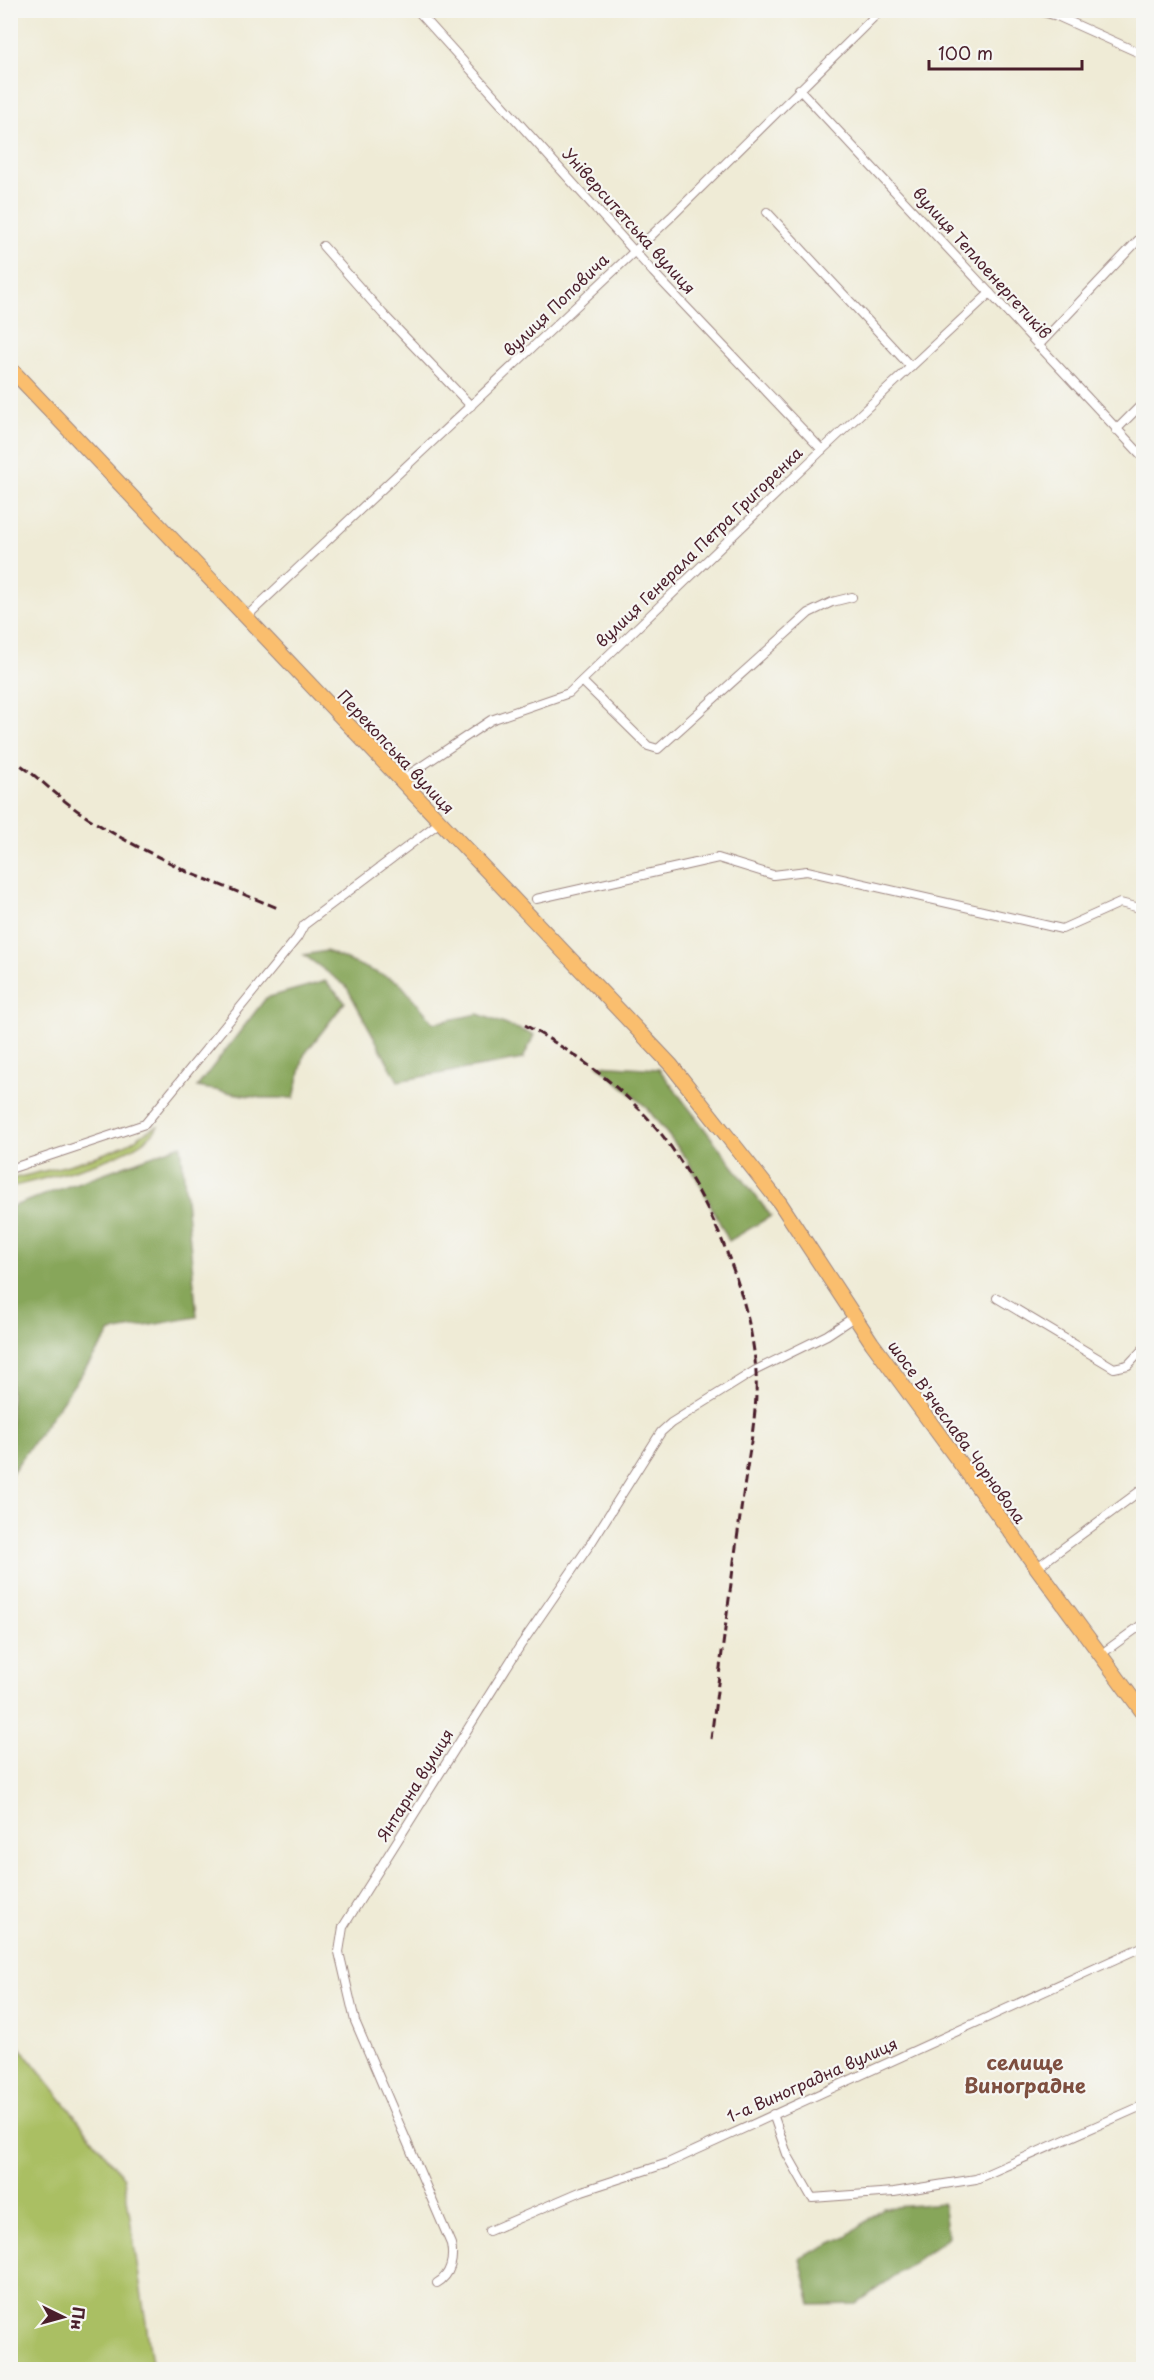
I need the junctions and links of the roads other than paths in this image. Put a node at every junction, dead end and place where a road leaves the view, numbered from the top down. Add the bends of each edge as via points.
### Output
1 (417, 10) edge
2 (881, 10) edge
3 (1035, 10) edge
4 (1143, 55) edge
5 (799, 89) junction
6 (767, 212) dead end
7 (1143, 234) edge
8 (323, 246) dead end
9 (636, 250) junction
10 (990, 293) junction
11 (1038, 346) junction
12 (911, 367) junction
13 (10, 368) edge
14 (1143, 402) edge
15 (471, 406) junction
16 (1116, 430) junction
17 (822, 450) junction
18 (1143, 458) edge
19 (852, 597) dead end
20 (246, 617) junction
21 (582, 681) junction
22 (400, 780) junction
23 (440, 822) junction
24 (536, 900) dead end
25 (1143, 909) edge
26 (750, 1165) joint
27 (10, 1169) edge
28 (997, 1298) dead end
29 (854, 1317) junction
30 (1143, 1348) edge
31 (1143, 1488) edge
32 (1036, 1568) junction
33 (1143, 1623) edge
34 (1100, 1654) junction
35 (1143, 1714) edge
36 (1143, 1946) edge
37 (1142, 2107) edge
38 (773, 2114) junction
39 (489, 2231) dead end
40 (437, 2283) dead end

1 - 9 street, Університетська вулиця
2 - 5 street, вулиця Поповича
3 - 4 street
5 - 9 street, вулиця Поповича
5 - 10 street, вулиця Теплоенергетиків
6 - 12 street
7 - 11 street
8 - 15 street
9 - 15 street, вулиця Поповича
9 - 17 street, Університетська вулиця
10 - 11 street, вулиця Теплоенергетиків
10 - 12 street, вулиця Генерала Петра Григоренка
11 - 16 street, вулиця Теплоенергетиків
12 - 17 street, вулиця Генерала Петра Григоренка
13 - 20 main road, Перекопська вулиця
14 - 16 street
15 - 20 street, вулиця Поповича
16 - 18 street, вулиця Теплоенергетиків
17 - 21 street, вулиця Генерала Петра Григоренка
19 - 21 street via 809,613 658,749 648,746
20 - 22 main road, Перекопська вулиця
21 - 22 street, вулиця Генерала Петра Григоренка via 564,695 491,720
22 - 23 main road, Перекопська вулиця
23 - 26 main road, Перекопська вулиця via 671,1065
23 - 27 street via 304,925 145,1124
24 - 25 street via 718,858 773,875 807,870 1062,929 1120,903
26 - 29 main road, шосе В'ячеслава Чорновола via 791,1219
28 - 30 street via 1114,1368 1128,1365
29 - 32 main road, шосе В'ячеслава Чорновола
29 - 40 street, Янтарна вулиця via 756,1370 661,1432 342,1927 339,1953 355,2021 451,2244 451,2266
31 - 32 street
32 - 34 main road, шосе В'ячеслава Чорновола
33 - 34 street
34 - 35 main road, шосе В'ячеслава Чорновола
36 - 38 street, 1-а Виноградна вулиця
37 - 38 street via 976,2179 894,2192 812,2198 788,2154
38 - 39 street, 1-а Виноградна вулиця via 668,2163 582,2191

